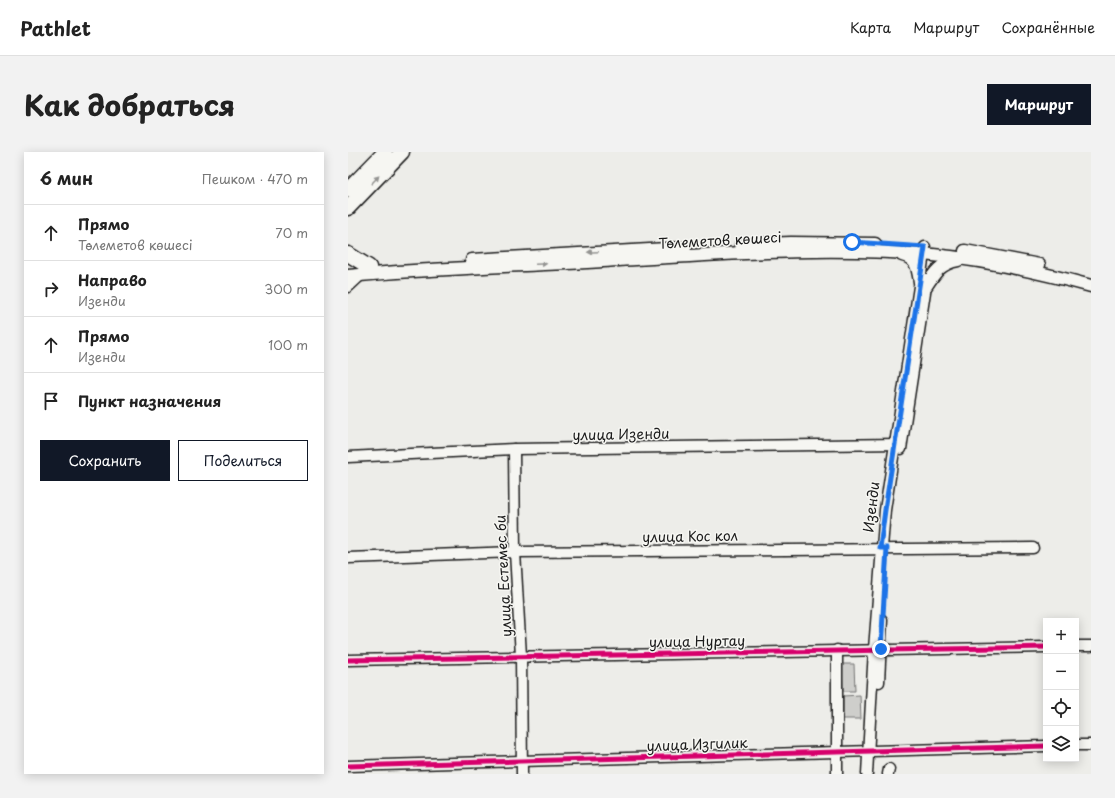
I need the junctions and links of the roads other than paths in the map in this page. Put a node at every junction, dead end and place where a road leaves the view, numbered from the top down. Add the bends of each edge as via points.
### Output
1 (385, 152) edge
2 (402, 152) edge
3 (348, 190) edge
4 (348, 208) edge
5 (928, 251) junction
6 (891, 252) junction
7 (348, 254) edge
8 (963, 259) junction
9 (348, 268) edge
10 (365, 271) junction
11 (348, 276) edge
12 (1091, 277) edge
13 (923, 284) junction
14 (1091, 286) edge
15 (348, 288) edge
16 (898, 443) junction
17 (514, 449) junction
18 (348, 457) edge
19 (884, 548) junction
20 (1033, 548) dead end
21 (515, 552) junction
22 (348, 558) edge
23 (1043, 646) edge
24 (1079, 646) edge
25 (1091, 646) edge
26 (877, 649) junction
27 (837, 650) junction
28 (521, 656) junction
29 (348, 660) edge
30 (1079, 745) edge
31 (1091, 745) edge
32 (1043, 746) edge
33 (872, 751) junction
34 (837, 752) junction
35 (521, 762) junction
36 (348, 766) edge
37 (522, 774) edge
38 (837, 774) edge
39 (867, 774) edge
40 (874, 774) edge

1 - 3 highway
4 -> 2 highway
5 - 6 main road, Төлеметов көшесі
5 - 8 main road, Төлеметов көшесі
5 -> 10 main road, Төлеметов көшесі via 852,242 791,243 563,254
5 - 12 main road, Төлеметов көшесі via 1004,257
5 - 13 street, Изенди
10 -> 6 main road, Төлеметов көшесі via 728,254
6 - 13 main road via 911,258
7 - 10 highway
8 - 13 main road via 944,264
8 - 14 main road, Төлеметов көшесі via 1041,273
9 - 10 main road, Төлеметов көшесі
10 - 11 main road, Төлеметов көшесі
10 - 15 street
13 - 16 street, Изенди
16 - 17 street, улица Изенди
16 - 19 street, Изенди
17 - 18 street, улица Изенди
17 - 21 street, улица Естемес би
19 - 20 street, улица Кос кол
19 - 21 street, улица Кос кол
19 - 26 street, Изенди
21 - 22 street, улица Кос кол
21 - 28 street, улица Естемес би
23 - 26 street, улица Нуртау
24 - 25 street
26 - 27 street, улица Нуртау
26 - 33 street, Изенди
27 - 28 street, улица Нуртау
27 - 34 street
28 - 29 street, улица Нуртау
28 - 35 street, улица Естемес би
30 - 31 street
32 - 33 street, улица Изгилик
33 - 34 street, улица Изгилик
33 - 39 street, Изенди
33 - 40 street, Изенди
34 - 35 street, улица Изгилик
34 - 38 street
35 - 36 street, улица Изгилик
35 - 37 street, улица Естемес би

